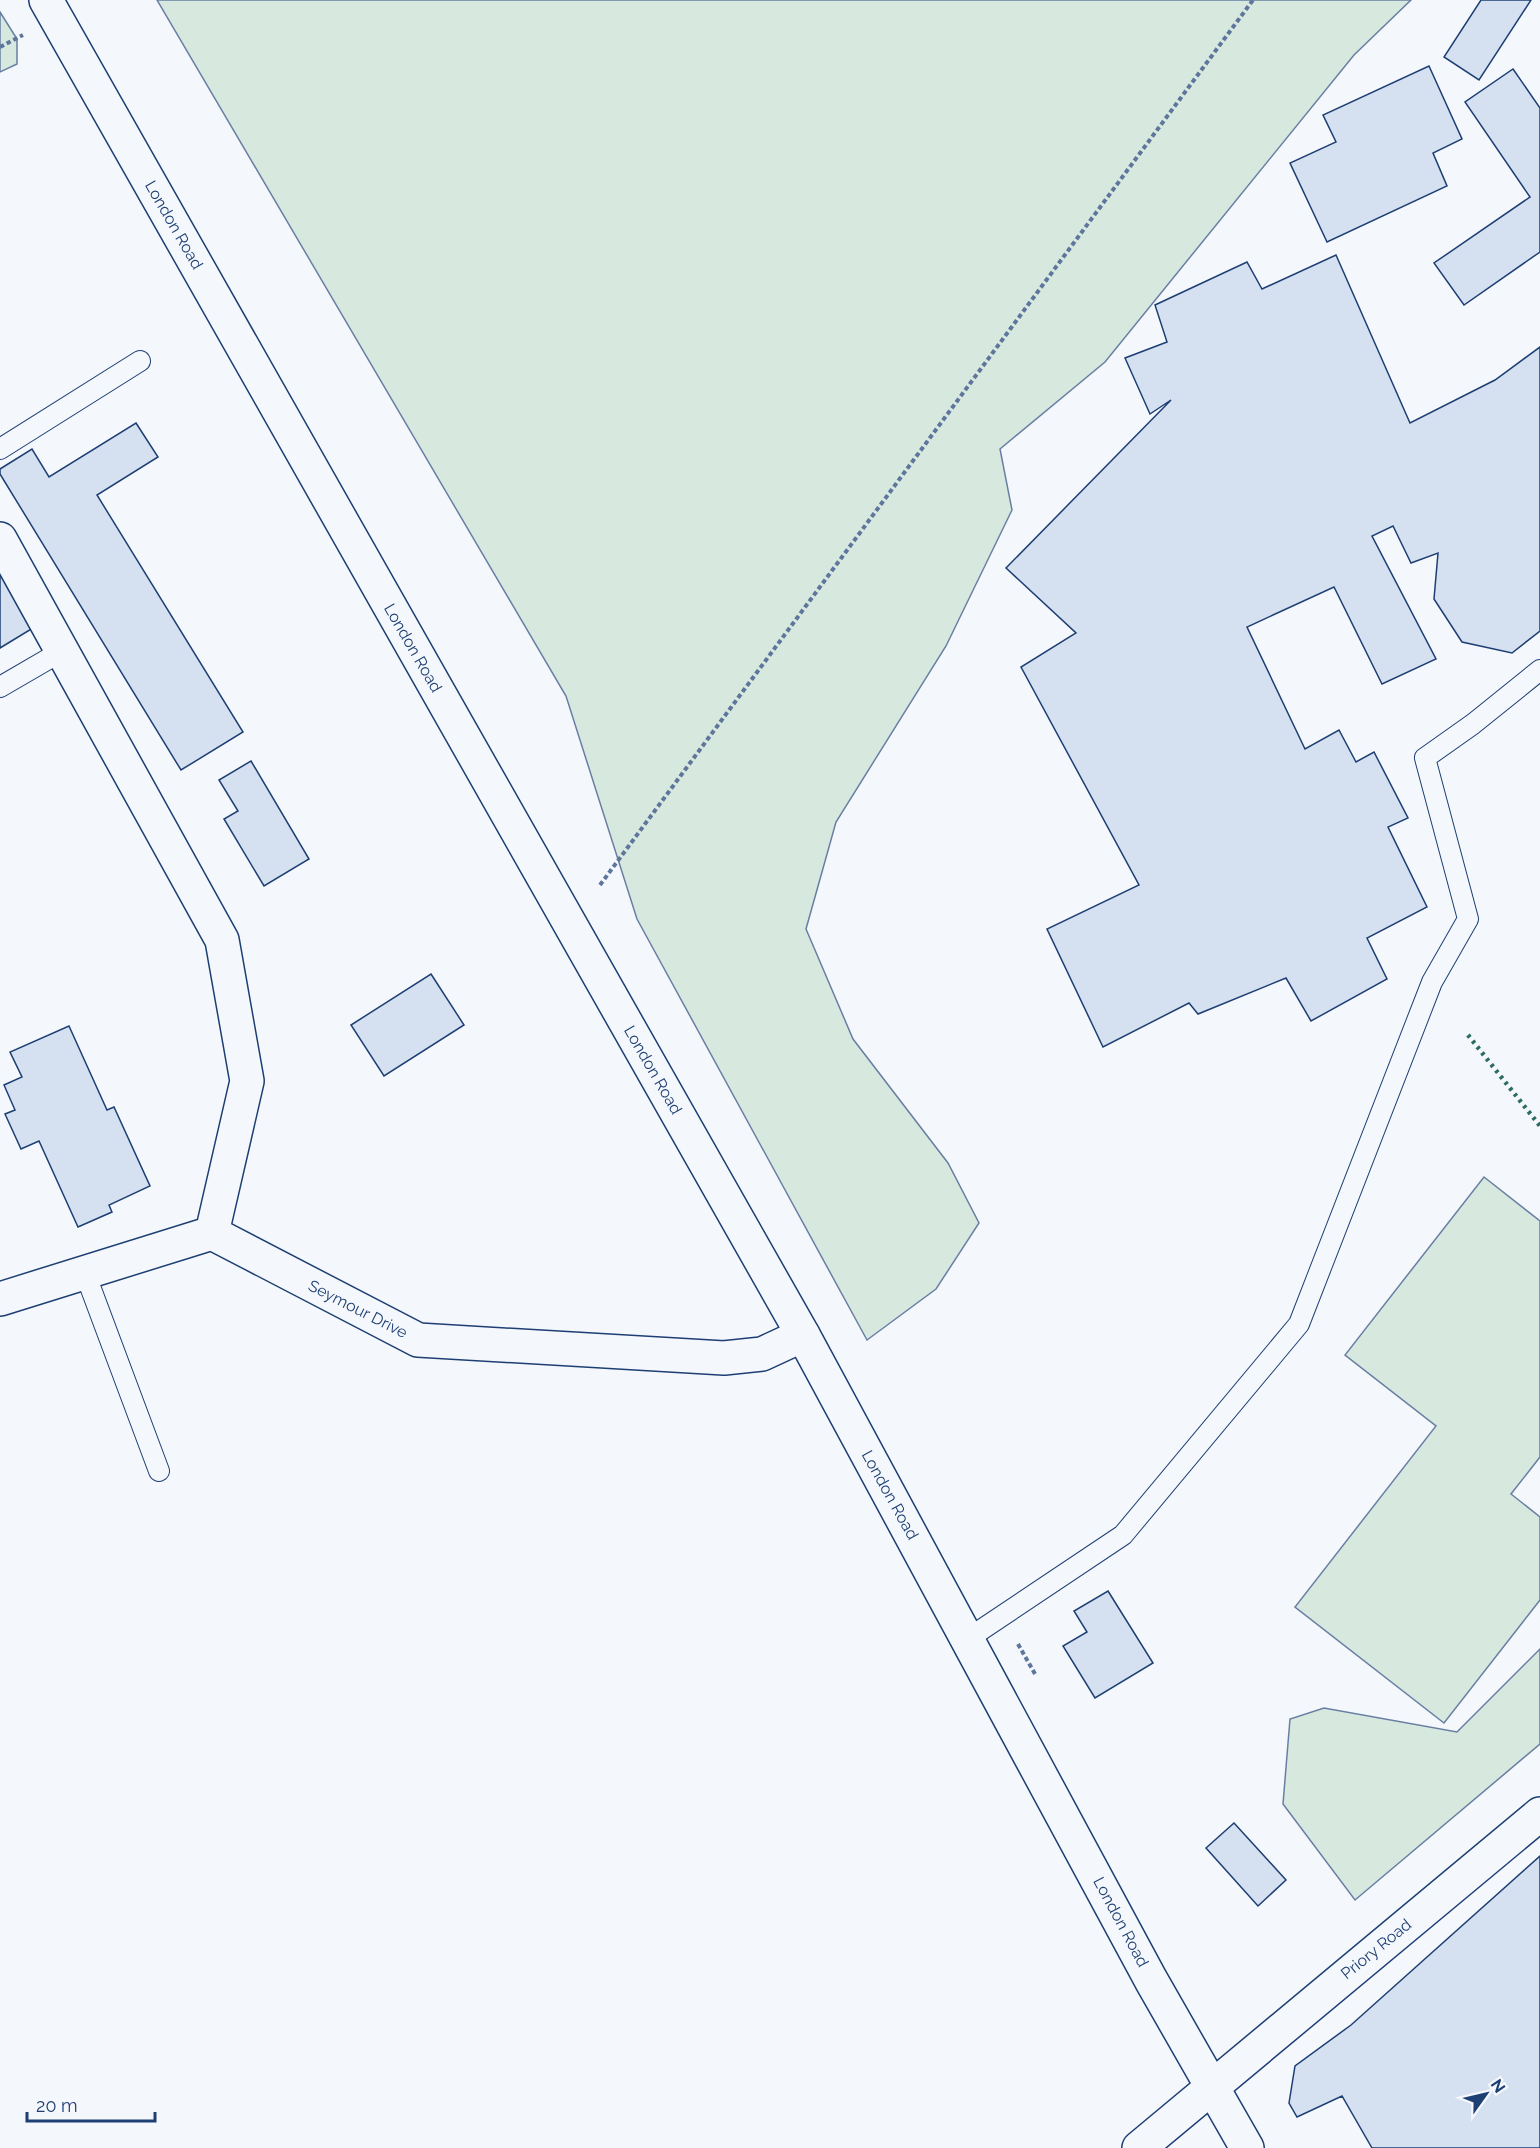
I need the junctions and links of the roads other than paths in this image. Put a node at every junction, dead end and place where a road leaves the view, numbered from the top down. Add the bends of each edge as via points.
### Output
1 (46, 0) edge
2 (140, 361) dead end
3 (0, 449) edge
4 (0, 539) edge
5 (62, 651) junction
6 (1540, 669) edge
7 (0, 687) edge
8 (212, 1233) junction
9 (85, 1273) junction
10 (0, 1299) edge
11 (803, 1335) junction
12 (159, 1471) dead end
13 (969, 1638) junction
14 (1540, 1814) edge
15 (1212, 2086) junction
16 (1139, 2148) edge
17 (1247, 2148) edge

1 - 11 main road, London Road
2 - 3 lane
4 - 5 main road
5 - 7 lane
5 - 8 main road via 222,940 247,1081
6 - 13 lane via 1425,758 1468,919 1432,982 1299,1324 1123,1535
8 - 9 main road
8 - 11 main road, Seymour Drive via 418,1340 724,1358 762,1354
9 - 10 main road
9 - 12 lane
11 - 13 main road, London Road
13 - 15 main road, London Road via 1151,1980
14 - 15 main road, Priory Road
15 - 16 main road, Priory Road
15 - 17 main road, London Road

